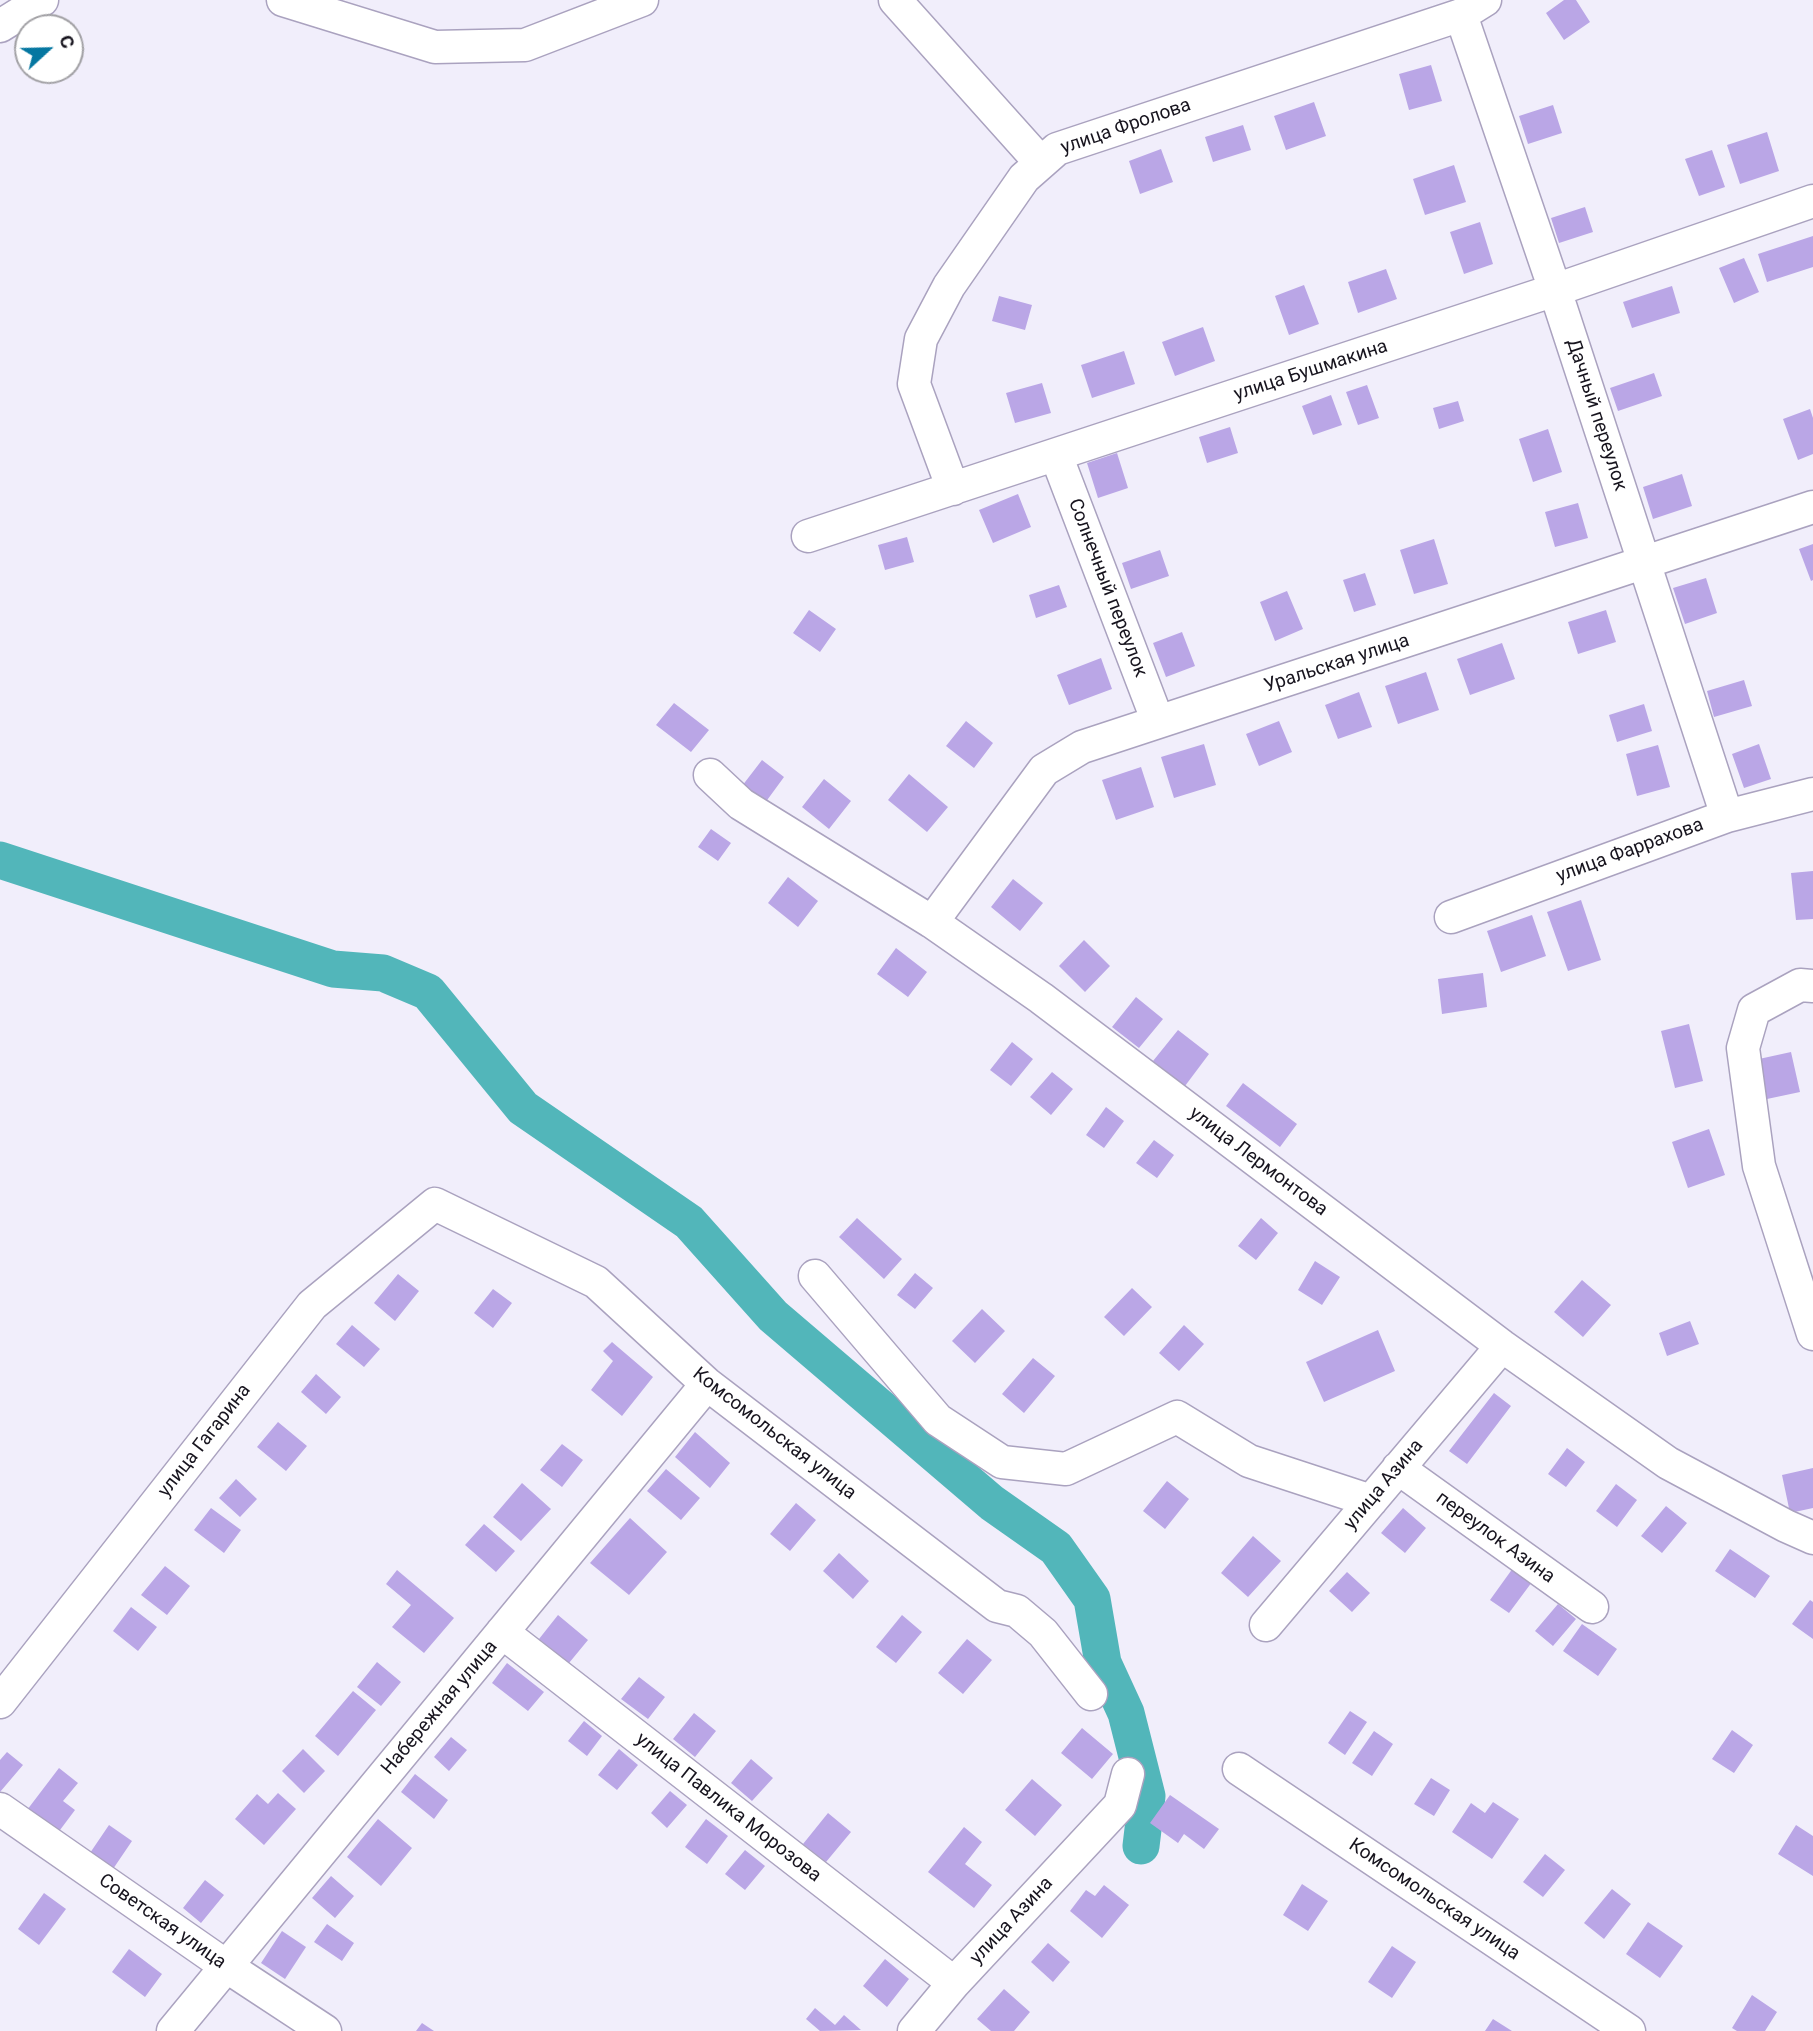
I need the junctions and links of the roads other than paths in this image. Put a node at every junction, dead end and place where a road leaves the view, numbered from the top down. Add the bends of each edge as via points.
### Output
1 (42, 0) edge
2 (283, 0) edge
3 (642, 0) edge
4 (895, 0) edge
5 (914, 0) edge
6 (930, 0) edge
7 (1473, 7) edge
8 (0, 26) edge
9 (1041, 163) junction
10 (1813, 201) edge
11 (1555, 290) junction
12 (1056, 454) junction
13 (953, 489) junction
14 (1813, 507) edge
15 (808, 536) dead end
16 (1644, 564) junction
17 (1158, 722) junction
18 (710, 775) dead end
19 (1813, 794) edge
20 (1727, 816) junction
21 (1451, 917) dead end
22 (932, 922) junction
23 (1813, 986) edge
24 (435, 1204) joint
25 (816, 1276) dead end
26 (1813, 1334) edge
27 (1502, 1346) junction
28 (707, 1384) junction
29 (1398, 1468) junction
30 (1371, 1501) junction
31 (1813, 1538) edge
32 (1592, 1607) dead end
33 (1266, 1625) dead end
34 (502, 1632) junction
35 (1091, 1694) dead end
36 (0, 1702) edge
37 (1239, 1769) dead end
38 (1128, 1774) dead end
39 (0, 1809) edge
40 (226, 1966) junction
41 (954, 1983) junction
42 (173, 2031) edge
43 (325, 2031) edge
44 (914, 2031) edge
45 (1629, 2031) edge

1 - 8 street
2 - 3 street via 435,47 525,45
4 - 9 street
5 - 6 street
7 - 9 street, улица Фролова via 1058,149
7 - 11 street, Дачный переулок
9 - 13 street, улица Фролова via 1024,178 949,286 921,339 914,384
10 - 11 street, улица Бушмакина
11 - 12 street, улица Бушмакина
11 - 16 street, Дачный переулок
12 - 13 street, улица Бушмакина
12 - 17 street, Солнечный переулок
13 - 15 street, улица Бушмакина
14 - 16 street, Уральская улица
16 - 17 street, Уральская улица
16 - 20 street, Дачный переулок
17 - 22 street, Уральская улица via 1082,747 1044,770
18 - 22 street, улица Лермонтова via 741,804
19 - 20 street, улица Фаррахова
20 - 21 street, улица Фаррахова
22 - 27 street, улица Лермонтова via 1041,998
23 - 26 street via 1800,985 1754,1010 1744,1048 1759,1167
24 - 28 street, Комсомольская улица via 596,1282
24 - 36 street, улица Гагарина via 312,1305
25 - 30 street via 937,1420 1002,1462 1066,1469 1177,1417 1249,1461
27 - 29 street, улица Азина
27 - 31 street, улица Лермонтова via 1668,1463
28 - 34 street, Набережная улица
28 - 35 street, Комсомольская улица via 997,1606 1017,1611 1043,1633
29 - 30 street, улица Азина
29 - 32 street, переулок Азина
30 - 33 street, улица Азина
34 - 40 street, Набережная улица
34 - 41 street, улица Павлика Морозова
37 - 45 street, Комсомольская улица
38 - 41 street, улица Азина via 1120,1805
39 - 40 street, Советская улица
40 - 42 street, Набережная улица
40 - 43 street, Советская улица
41 - 44 street, улица Азина

